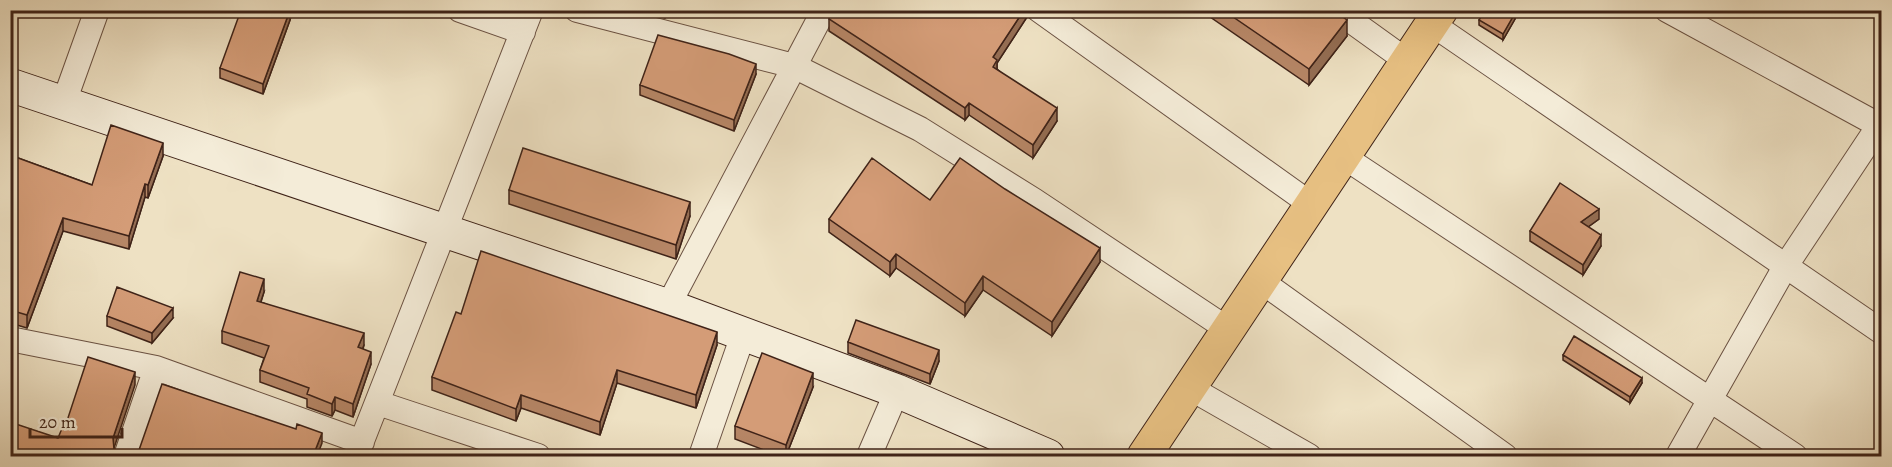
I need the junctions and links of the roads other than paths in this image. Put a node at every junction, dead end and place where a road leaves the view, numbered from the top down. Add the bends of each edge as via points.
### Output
1 (97, 10) edge
2 (460, 10) edge
3 (577, 10) edge
4 (824, 10) edge
5 (1039, 10) edge
6 (1336, 10) edge
7 (1667, 10) edge
8 (1436, 17) edge
9 (527, 21) edge
10 (1407, 61) junction
11 (794, 66) junction
12 (10, 85) edge
13 (64, 102) junction
14 (1881, 125) edge
15 (1344, 157) junction
16 (1312, 205) junction
17 (447, 231) junction
18 (1785, 267) junction
19 (1261, 281) junction
20 (668, 306) junction
21 (1229, 330) junction
22 (1881, 332) edge
23 (743, 335) junction
24 (10, 339) edge
25 (156, 368) junction
26 (1190, 388) junction
27 (897, 391) junction
28 (1709, 401) junction
29 (378, 403) junction
30 (359, 449) edge
31 (126, 456) edge
32 (538, 456) edge
33 (701, 456) edge
34 (869, 456) edge
35 (1048, 456) edge
36 (1144, 456) edge
37 (1309, 456) edge
38 (1505, 456) edge
39 (1678, 456) edge
40 (1795, 456) edge

1 - 13 street
2 - 9 street
3 - 11 street
4 - 11 street
5 - 16 street
6 - 10 street
7 - 14 street
8 - 10 main road
8 - 18 street
9 - 17 street
10 - 15 main road
11 - 20 street
11 - 21 street via 920,129
12 - 13 street
13 - 17 street
14 - 18 street
15 - 16 main road
15 - 28 street
16 - 19 main road
17 - 20 street
17 - 29 street
18 - 22 street
18 - 28 street
19 - 21 main road
19 - 38 street
20 - 23 street
21 - 26 main road
23 - 27 street
23 - 33 street
24 - 25 street
25 - 30 street
25 - 31 street
26 - 36 main road
26 - 37 street
27 - 34 street
27 - 35 street
28 - 39 street
28 - 40 street
29 - 30 street
29 - 32 street

